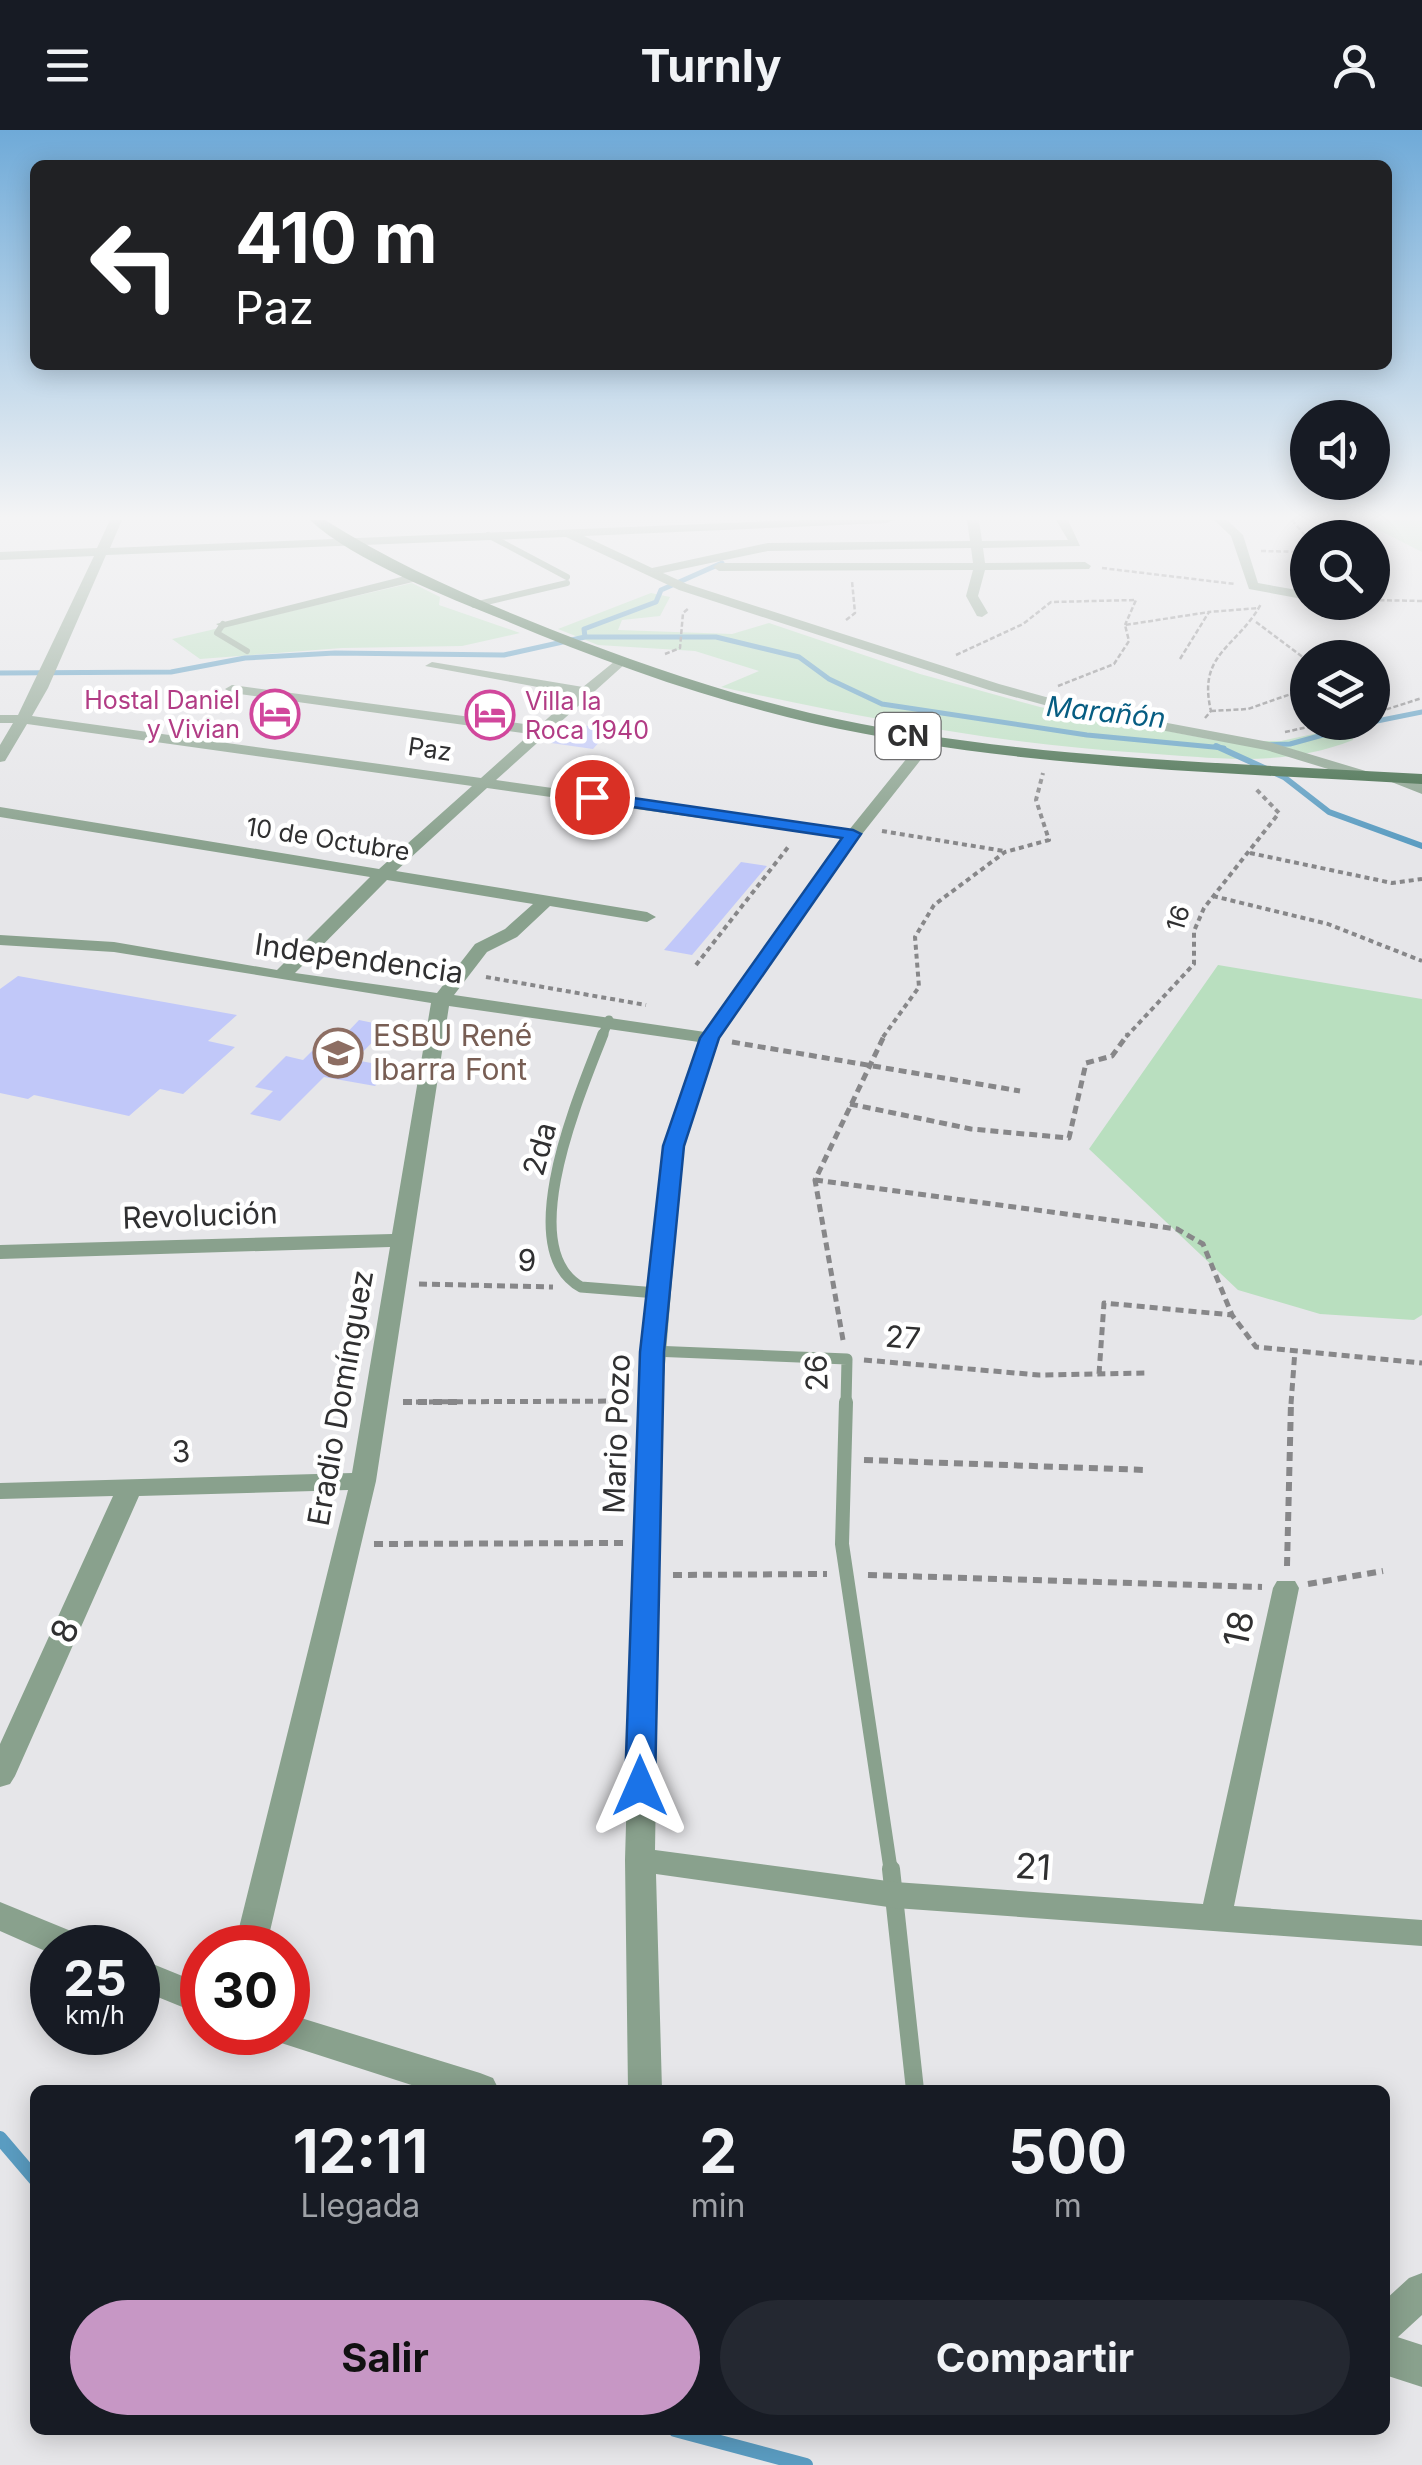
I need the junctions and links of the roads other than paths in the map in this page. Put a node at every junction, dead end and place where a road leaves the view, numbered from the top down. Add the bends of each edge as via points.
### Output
1 (68, 629) edge
2 (219, 629) edge
3 (537, 629) edge
4 (811, 629) edge
5 (247, 651) dead end
6 (620, 661) junction
7 (432, 666) dead end
8 (232, 689) dead end
9 (585, 692) junction
10 (0, 719) edge
11 (25, 719) junction
12 (541, 731) junction
13 (929, 740) junction
14 (0, 758) edge
15 (1364, 775) junction
16 (1395, 777) junction
17 (1422, 779) edge
18 (486, 782) junction
19 (1422, 789) edge
20 (0, 812) edge
21 (856, 831) junction
22 (383, 874) junction
23 (547, 900) junction
24 (648, 917) dead end
25 (0, 940) edge
26 (281, 976) junction
27 (441, 1000) junction
28 (609, 1020) junction
29 (710, 1038) junction
30 (402, 1240) junction
31 (0, 1252) edge
32 (658, 1293) junction
33 (652, 1352) junction
34 (846, 1359) joint
35 (364, 1481) junction
36 (131, 1485) junction
37 (0, 1491) edge
38 (1286, 1588) road end
39 (0, 1776) edge
40 (640, 1860) junction
41 (896, 1894) junction
42 (0, 1916) edge
43 (1216, 1918) junction
44 (256, 1925) edge
45 (30, 1929) edge
46 (1422, 1934) edge
47 (310, 2037) edge
48 (464, 2085) edge
49 (645, 2085) edge
50 (915, 2085) edge
51 (1422, 2290) edge
52 (1390, 2319) edge
53 (1390, 2356) edge
54 (1422, 2366) edge

1 - 11 street
2 - 5 lane
3 - 6 main road, CN
4 - 15 street via 1046,701 1269,746
6 - 9 street
6 - 13 main road, CN via 755,704
7 - 9 street
8 - 12 street
9 - 12 street
10 - 11 street, Paz
11 - 14 street
11 - 18 street, Paz
12 - 18 street
13 - 15 main road, CN via 1047,755
13 - 21 street, Mario Pozo
15 - 16 main road, CN
16 - 17 main road, CN
16 - 19 street
18 - 21 street, Paz
18 - 22 street
20 - 22 street, 10 de Octubre
21 - 29 street, Mario Pozo
22 - 23 street, 10 de Octubre
22 - 26 street
23 - 24 street, 10 de Octubre
23 - 27 street, Eradio Domínguez via 511,933 481,948
25 - 26 street, Independencia via 114,947
26 - 27 street, Independencia
27 - 28 street, Independencia
27 - 30 street, Eradio Domínguez
28 - 29 street, Independencia
28 - 32 lane, 2da via 556,1167 550,1221 567,1275 581,1287
29 - 32 street, Mario Pozo via 673,1146
30 - 31 street, Revolución
30 - 35 street, Eradio Domínguez
32 - 33 street, Mario Pozo
33 - 34 lane, 27
33 - 40 street, Mario Pozo
34 - 41 lane, 26 via 842,1544
35 - 36 street, 3
35 - 44 street, Eradio Domínguez
36 - 37 street, 3
36 - 39 street, 8
38 - 43 street, 18
40 - 41 street, 21
40 - 49 street, Mario Pozo
41 - 43 street, 21
41 - 50 lane, 26
42 - 45 street
43 - 46 street, 21
47 - 48 street
51 - 52 street
53 - 54 street

